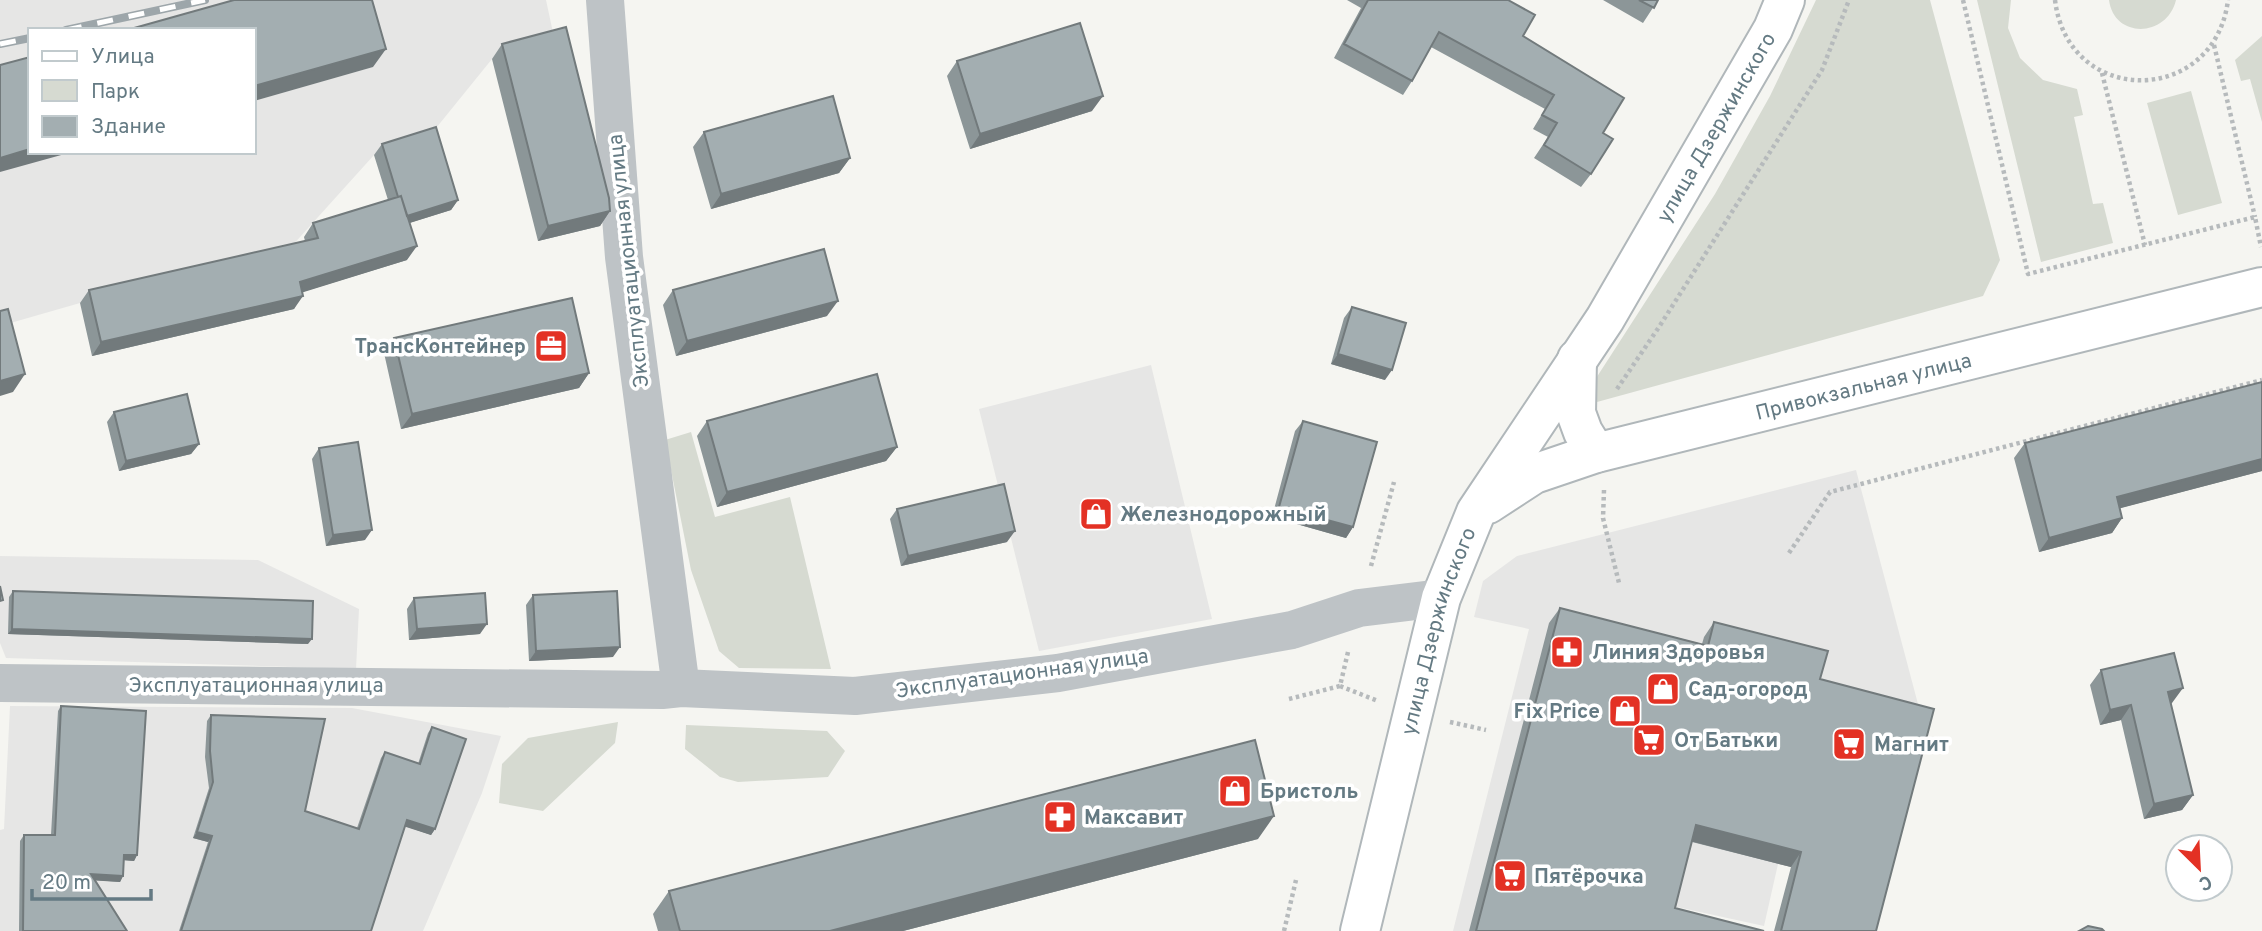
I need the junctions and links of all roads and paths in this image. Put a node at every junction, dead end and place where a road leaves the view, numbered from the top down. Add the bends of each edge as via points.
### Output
1 (605, 0) edge
2 (1785, 0) edge
3 (1849, 0) edge
4 (1964, 0) edge
5 (2056, 0) edge
6 (2228, 0) edge
7 (2214, 45) junction
8 (2102, 72) junction
9 (2255, 217) junction
10 (2145, 245) junction
11 (2262, 254) edge
12 (2262, 287) edge
13 (1577, 359) junction
14 (2262, 380) edge
15 (1602, 452) junction
16 (1476, 512) junction
17 (1789, 553) dead end
18 (1619, 583) dead end
19 (1441, 598) junction
20 (0, 683) edge
21 (681, 688) junction
22 (1296, 880) dead end
23 (1283, 931) edge
24 (1360, 931) edge

1 - 21 street, Эксплуатационная улица via 624,257
2 - 13 street, улица Дзержинского via 1773,29 1605,319
3 - 15 path via 1822,70 1612,395
4 - 10 path via 2028,274
5 - 8 path via 2067,39 2082,58
6 - 7 path via 2226,19
7 - 8 path via 2182,72 2156,79 2142,82
7 - 9 path
8 - 10 path
9 - 10 path
9 - 11 path
12 - 15 street, Привокзальная улица
13 - 15 street via 1576,414 1583,432
13 - 16 street, улица Дзержинского
14 - 17 path via 1830,492
15 - 16 street, Привокзальная улица via 1534,474
15 - 18 path via 1603,519
16 - 19 street, улица Дзержинского
19 - 21 street, Эксплуатационная улица via 1359,608 1292,630 1058,673 855,696
19 - 24 street, улица Дзержинского
20 - 21 street, Эксплуатационная улица
22 - 23 path

